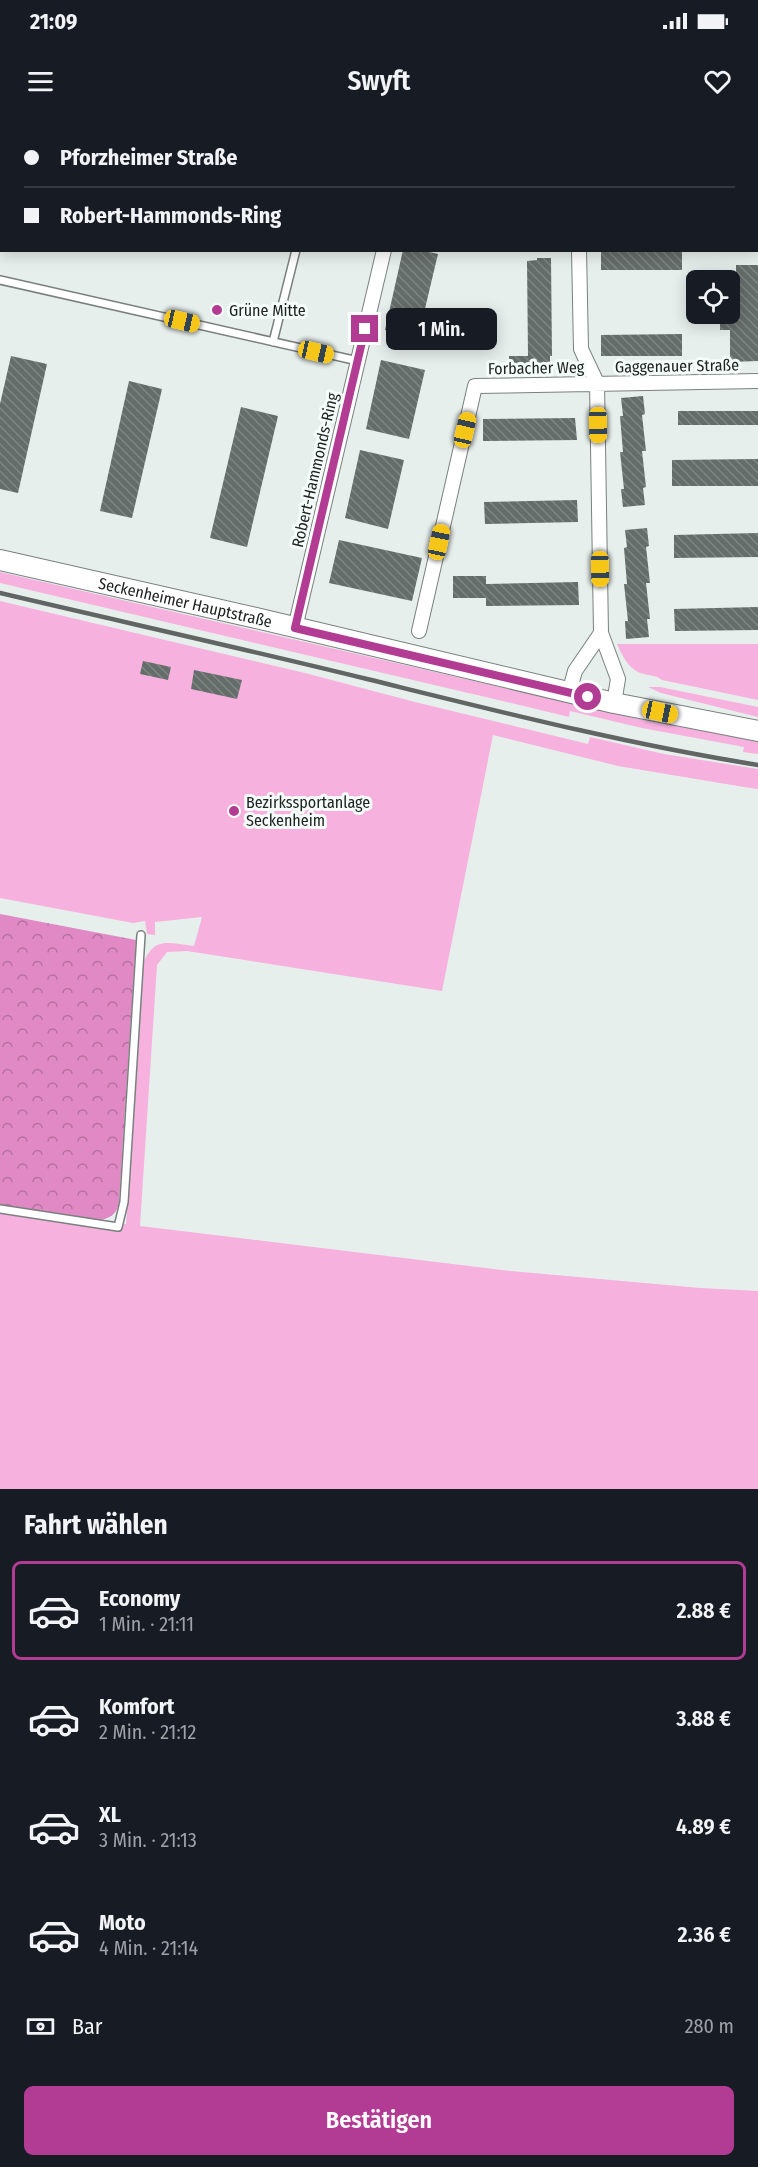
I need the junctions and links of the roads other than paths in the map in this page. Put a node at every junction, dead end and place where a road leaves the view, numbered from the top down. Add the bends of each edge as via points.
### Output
1 (296, 252) edge
2 (384, 252) edge
3 (579, 252) edge
4 (0, 280) edge
5 (273, 342) junction
6 (358, 361) junction
7 (758, 381) edge
8 (597, 383) junction
9 (0, 560) edge
10 (295, 628) junction
11 (419, 631) dead end
12 (601, 633) junction
13 (570, 693) junction
14 (614, 703) junction
15 (758, 731) edge
16 (141, 935) dead end
17 (0, 1209) edge

1 - 5 lane
2 - 6 street, Robert-Hammonds-Ring
3 - 8 street via 580,349
4 - 5 lane
5 - 6 lane
6 - 10 street, Robert-Hammonds-Ring
7 - 8 street, Gaggenauer Straße
8 - 11 street, Forbacher Weg via 475,386
8 - 12 street
9 - 10 main road, Seckenheimer Hauptstraße
10 - 13 main road, Seckenheimer Hauptstraße
12 - 13 street via 575,671
12 - 14 street via 618,679
13 - 14 main road, Seckenheimer Hauptstraße
14 - 15 main road, Seckenheimer Hauptstraße
16 - 17 lane via 124,1202 118,1227

